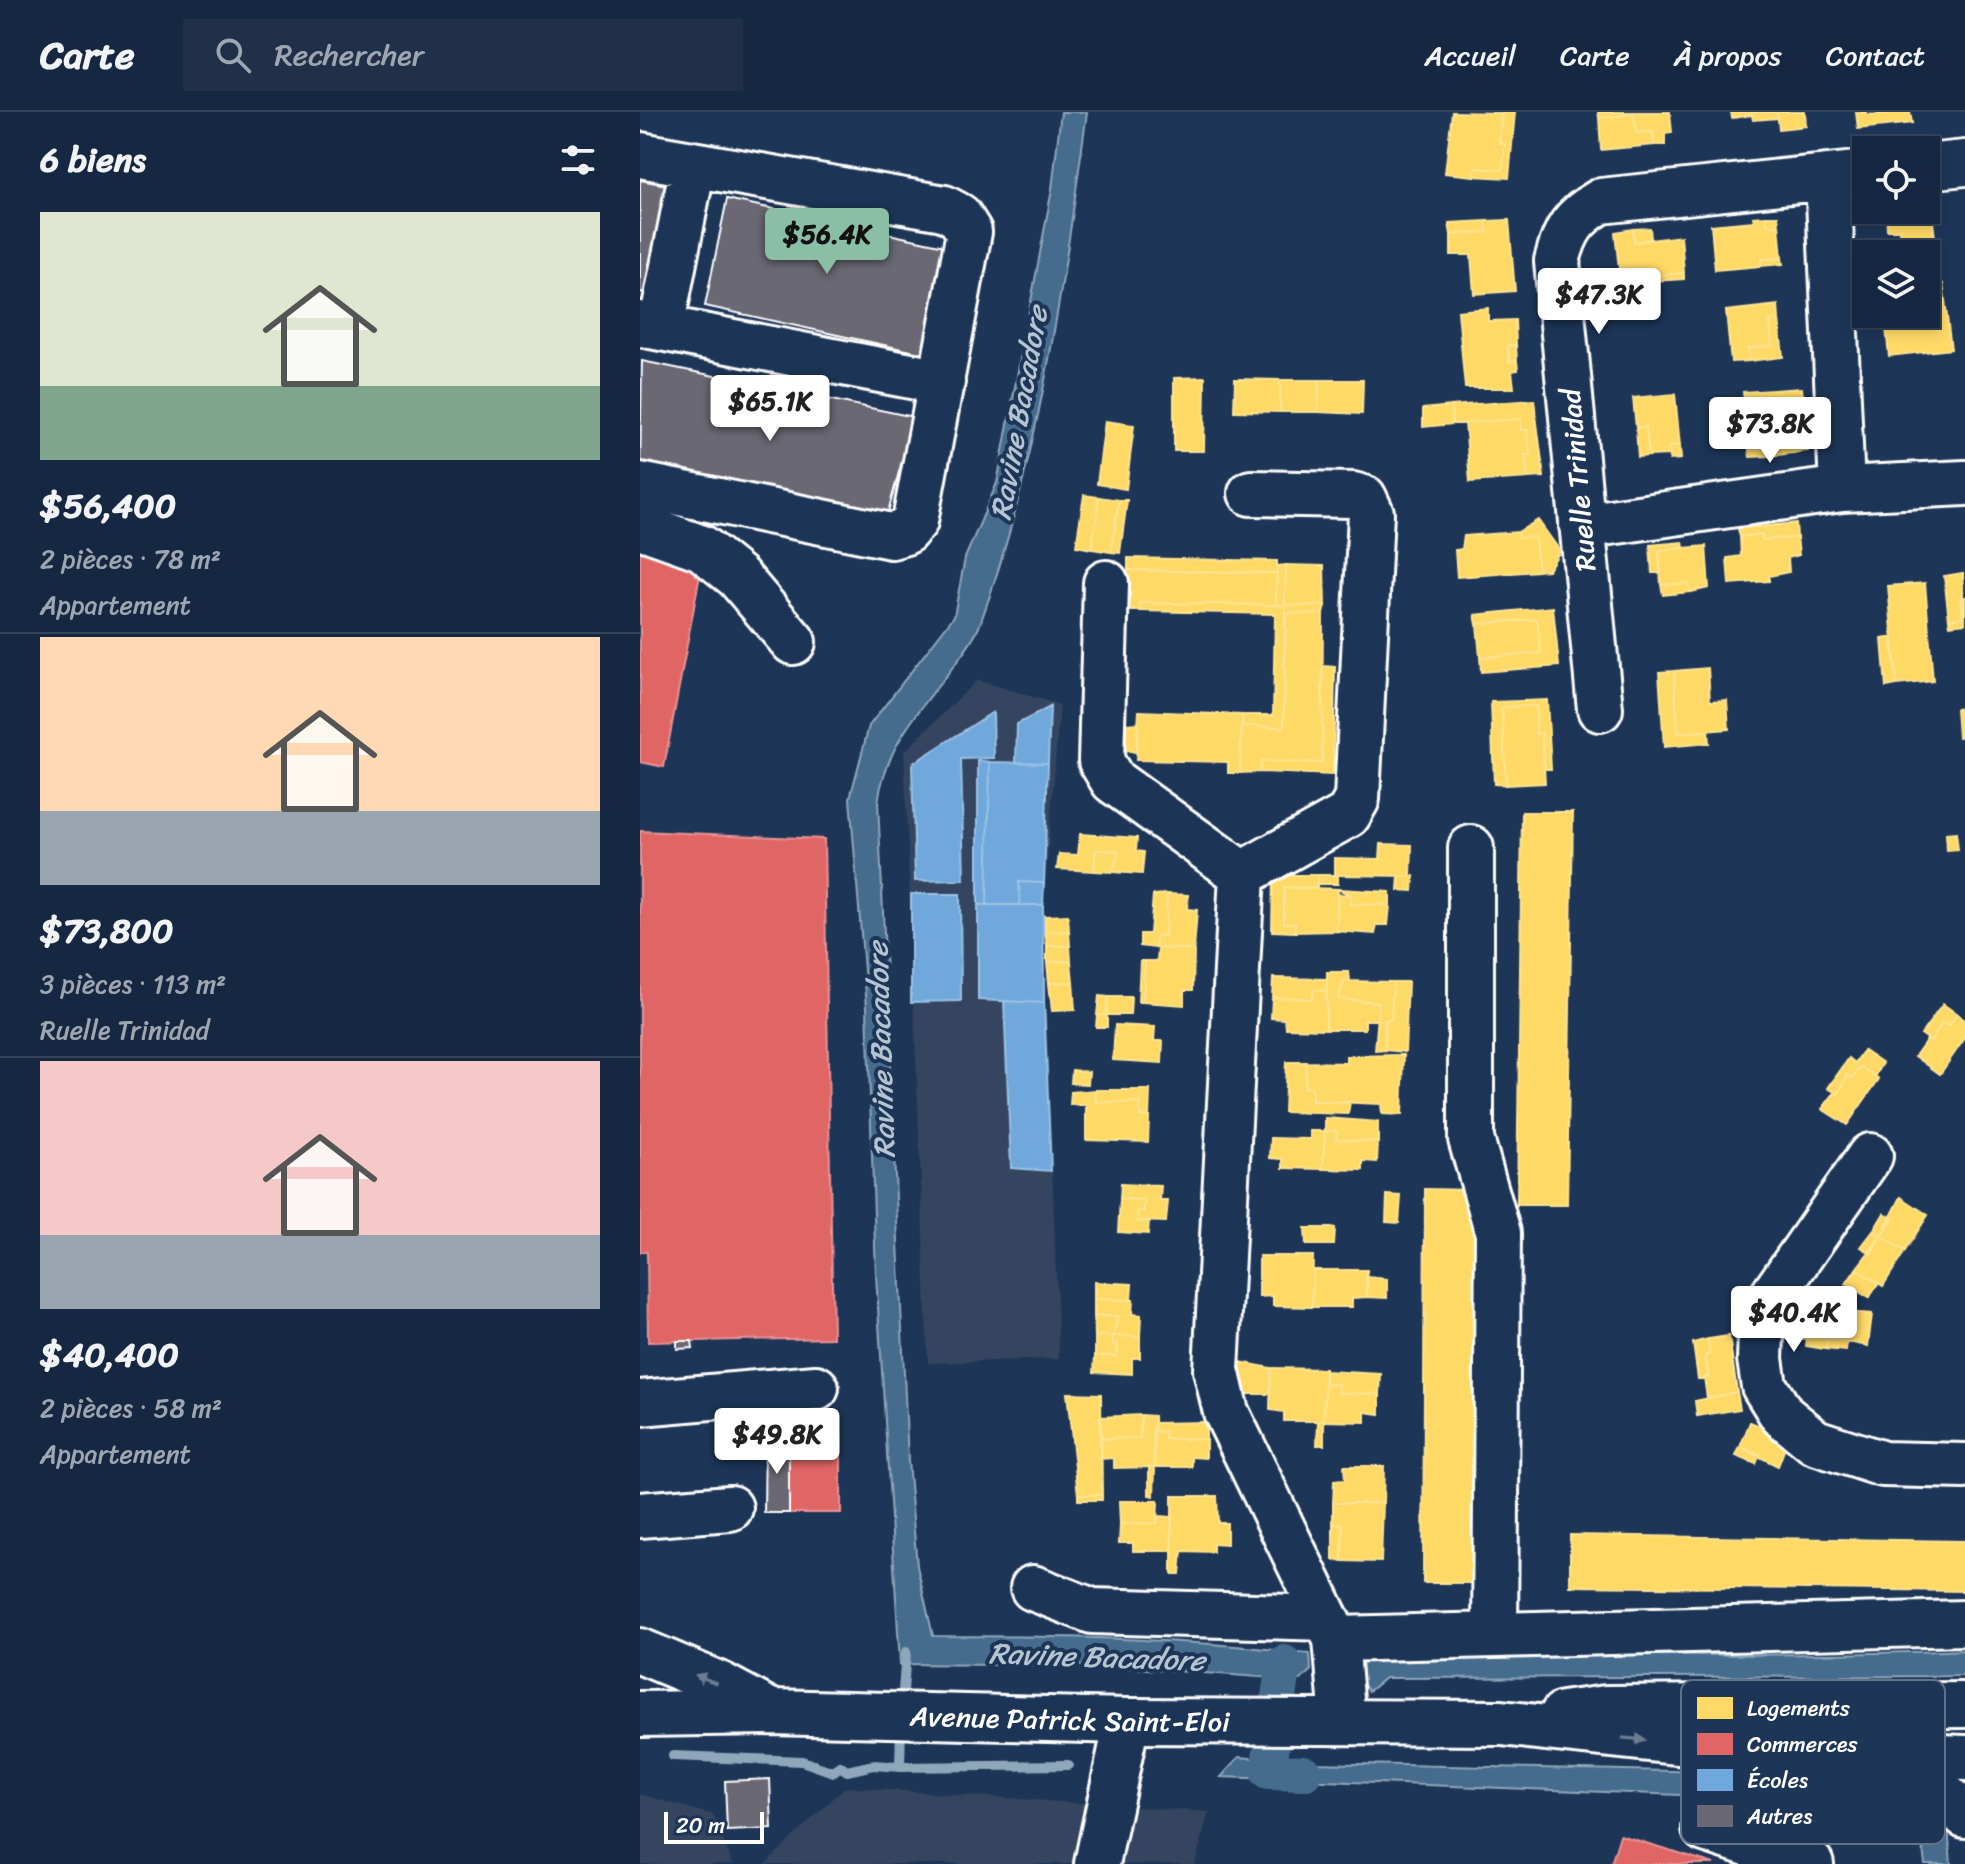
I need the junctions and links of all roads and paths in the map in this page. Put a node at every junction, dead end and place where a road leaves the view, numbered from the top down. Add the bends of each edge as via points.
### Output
1 (640, 155) edge
2 (1965, 163) edge
3 (693, 165) junction
4 (1940, 166) edge
5 (1847, 175) edge
6 (650, 326) edge
7 (942, 382) junction
8 (1965, 483) edge
9 (640, 485) edge
10 (1842, 489) junction
11 (1251, 493) dead end
12 (640, 526) edge
13 (1582, 526) junction
14 (1106, 583) dead end
15 (793, 642) dead end
16 (1600, 709) dead end
17 (1471, 848) dead end
18 (1242, 874) junction
19 (1870, 1156) dead end
20 (816, 1388) dead end
21 (640, 1403) edge
22 (1965, 1466) edge
23 (730, 1508) dead end
24 (640, 1515) edge
25 (1033, 1588) dead end
26 (1965, 1623) edge
27 (1331, 1628) junction
28 (1495, 1635) junction
29 (640, 1651) edge
30 (1945, 1705) edge
31 (1965, 1705) edge
32 (1681, 1707) edge
33 (771, 1712) junction
34 (640, 1714) edge
35 (1127, 1721) junction
36 (1328, 1722) junction
37 (1501, 1723) junction
38 (1681, 1742) edge
39 (1945, 1758) edge
40 (1965, 1758) edge
41 (1945, 1795) edge
42 (1965, 1815) edge
43 (1750, 1844) edge
44 (1097, 1864) edge
45 (1811, 1864) edge

1 - 3 street
2 - 4 street
3 - 6 street
3 - 7 street via 944,208 959,216 969,243
5 - 10 street
5 - 13 street, Ruelle Trinidad via 1601,201 1576,215 1557,261
6 - 7 street
7 - 9 street via 915,521 905,532 891,536
8 - 10 street
10 - 13 street
11 - 18 street via 1353,495 1364,498 1371,513 1355,807
12 - 15 street via 702,548 738,577
13 - 16 street, Ruelle Trinidad
14 - 18 street via 1101,761 1105,770
17 - 28 street via 1471,1139 1498,1233
18 - 27 street via 1216,1370 1226,1412
19 - 22 street via 1762,1311 1764,1386 1782,1415 1815,1442 1883,1464
20 - 21 street
23 - 24 street
25 - 27 street via 1092,1611
26 - 28 street
27 - 28 street
27 - 36 street
33 -> 29 street
30 - 31 street, Avenue Patrick Saint-Eloi
32 - 37 street, Avenue Patrick Saint-Eloi via 1606,1708
33 - 34 street, Avenue Patrick Saint-Eloi
33 - 35 street, Avenue Patrick Saint-Eloi
35 - 36 street, Avenue Patrick Saint-Eloi
35 - 44 street
36 - 37 street, Avenue Patrick Saint-Eloi
37 -> 38 street, Avenue Patrick Saint-Eloi
39 - 40 street, Avenue Patrick Saint-Eloi
41 - 42 street
43 - 45 street

